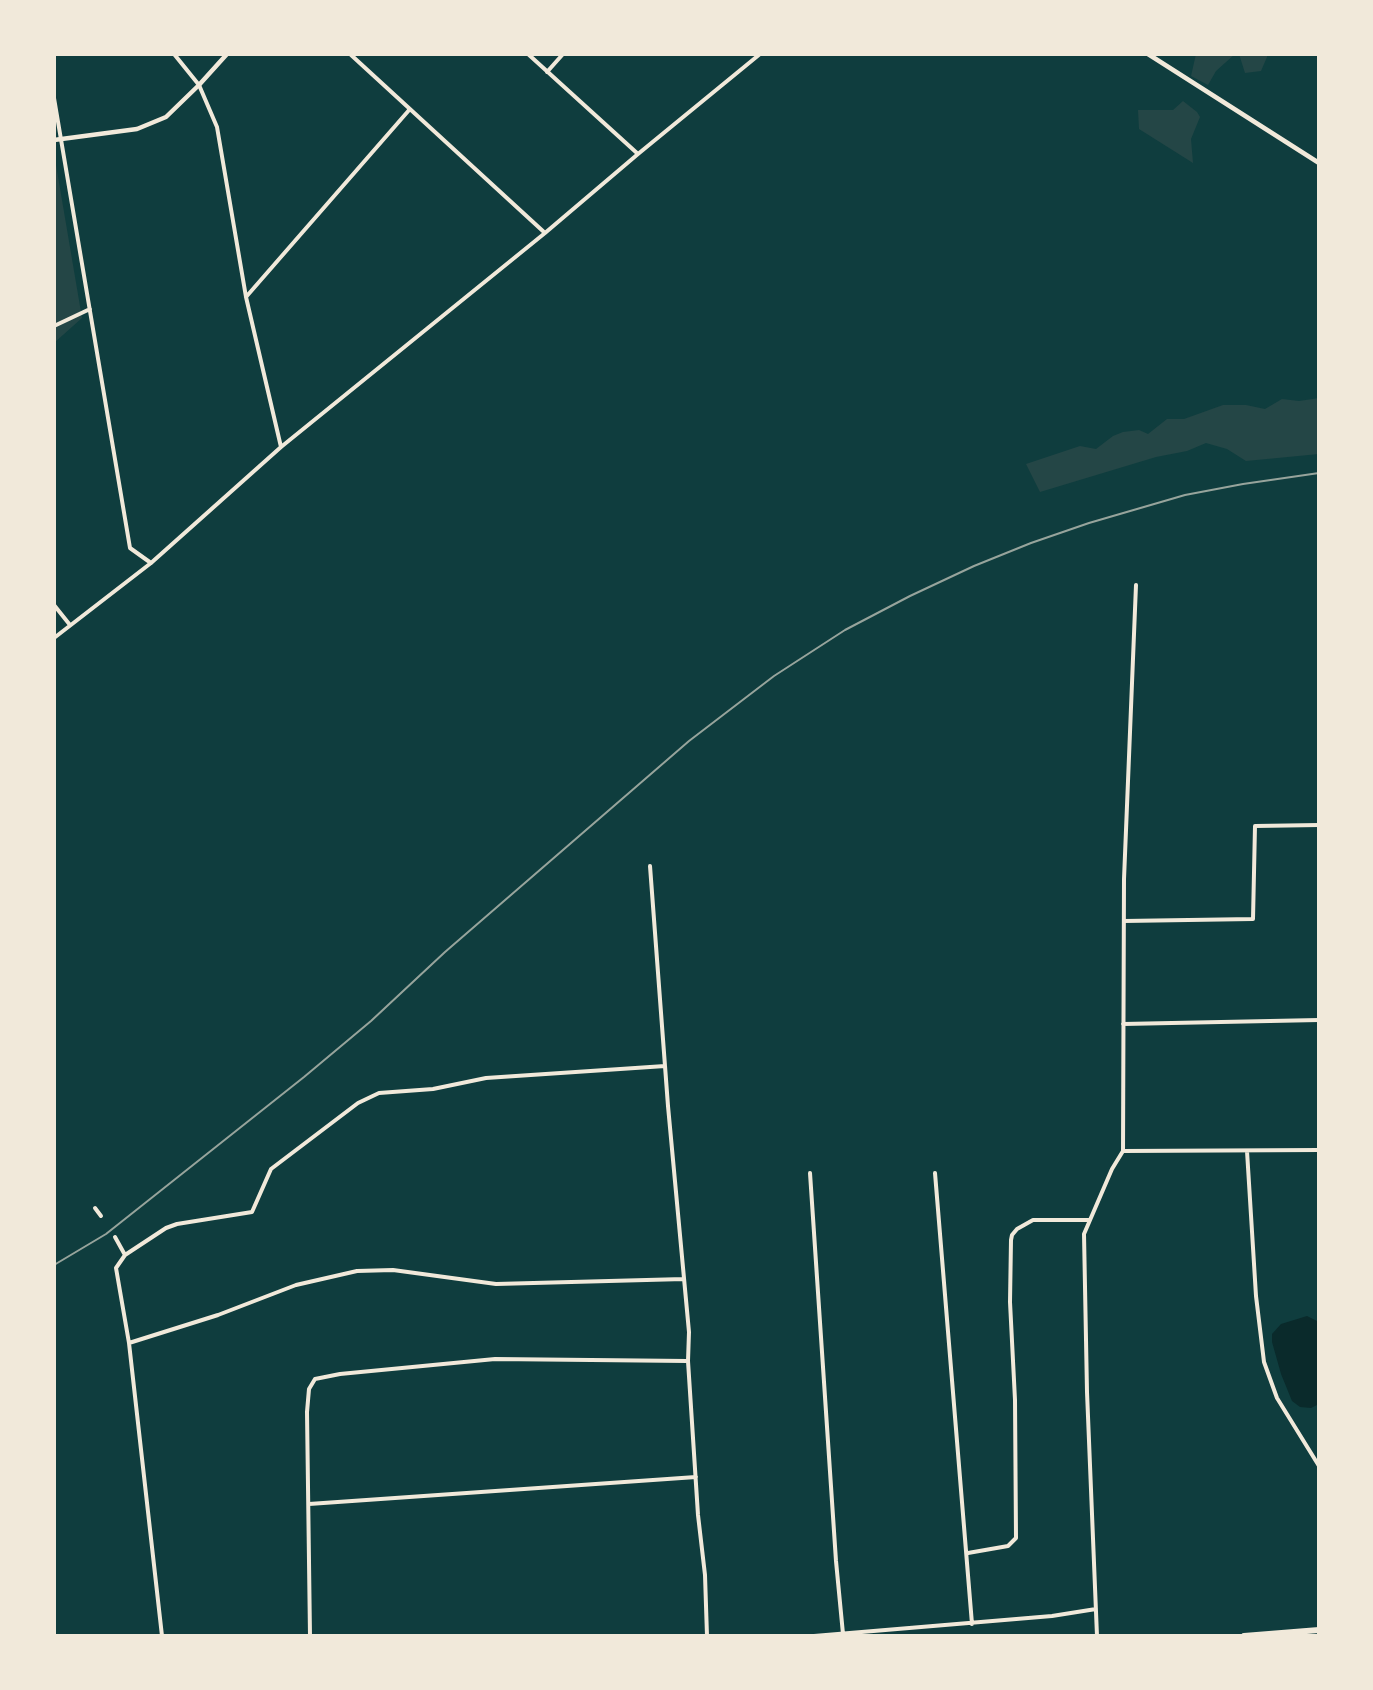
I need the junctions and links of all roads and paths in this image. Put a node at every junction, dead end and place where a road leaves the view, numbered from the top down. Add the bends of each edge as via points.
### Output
1 (174, 54) edge
2 (227, 54) edge
3 (350, 54) edge
4 (528, 54) edge
5 (563, 54) edge
6 (760, 54) edge
7 (1148, 54) edge
8 (547, 72) junction
9 (199, 85) junction
10 (54, 98) edge
11 (410, 109) junction
12 (61, 139) junction
13 (54, 140) edge
14 (638, 154) junction
15 (1319, 163) edge
16 (545, 233) junction
17 (246, 297) junction
18 (90, 309) junction
19 (54, 326) edge
20 (281, 447) junction
21 (151, 562) junction
22 (1136, 585) dead end
23 (54, 605) edge
24 (70, 625) junction
25 (54, 638) edge
26 (1319, 825) edge
27 (650, 866) dead end
28 (1124, 921) junction
29 (1319, 1020) edge
30 (1123, 1024) junction
31 (665, 1066) junction
32 (1319, 1150) edge
33 (1123, 1151) junction
34 (1247, 1151) junction
35 (810, 1173) dead end
36 (935, 1173) dead end
37 (95, 1208) dead end
38 (101, 1216) dead end
39 (1090, 1220) junction
40 (115, 1238) dead end
41 (125, 1255) junction
42 (684, 1279) junction
43 (129, 1343) junction
44 (688, 1361) junction
45 (1319, 1466) edge
46 (696, 1477) junction
47 (309, 1504) junction
48 (968, 1553) junction
49 (1095, 1609) junction
50 (972, 1624) junction
51 (1319, 1630) edge
52 (843, 1634) junction
53 (162, 1636) edge
54 (310, 1636) edge
55 (707, 1636) edge
56 (814, 1636) edge
57 (1097, 1636) edge
58 (1244, 1636) edge

1 - 9 street
2 - 9 street
3 - 11 street
4 - 8 street
5 - 8 street
6 - 14 street
7 - 15 street
8 - 14 street
9 - 12 street via 166,117 137,129
9 - 17 street via 217,127
10 - 12 street
11 - 16 street
11 - 17 street
12 - 13 street
12 - 18 street
14 - 16 street
16 - 20 street
17 - 20 street
18 - 19 street
18 - 21 street via 130,548
20 - 21 street
21 - 24 street
22 - 28 street
23 - 24 street
24 - 25 street
26 - 28 street via 1255,826 1253,919
27 - 31 street
28 - 30 street
29 - 30 street
30 - 33 street
31 - 41 street via 486,1078 433,1089 379,1093 358,1103 271,1169 252,1212 177,1224
31 - 42 street
32 - 34 street
33 - 34 street
33 - 39 street
34 - 45 street via 1264,1362 1277,1398
35 - 52 street
36 - 48 street
37 - 38 street
39 - 48 street via 1034,1220 1012,1234 1016,1538 1008,1546
39 - 49 street via 1084,1234
40 - 41 street
41 - 43 street via 116,1268
42 - 43 street via 496,1284 393,1270 357,1271 296,1285 218,1316
42 - 44 street
43 - 53 street
44 - 46 street
44 - 47 street via 495,1359 315,1379 309,1389 307,1412
46 - 47 street
46 - 55 street
47 - 54 street
48 - 50 street
49 - 50 street
49 - 57 street
50 - 52 street
51 - 58 main road
52 - 56 street

